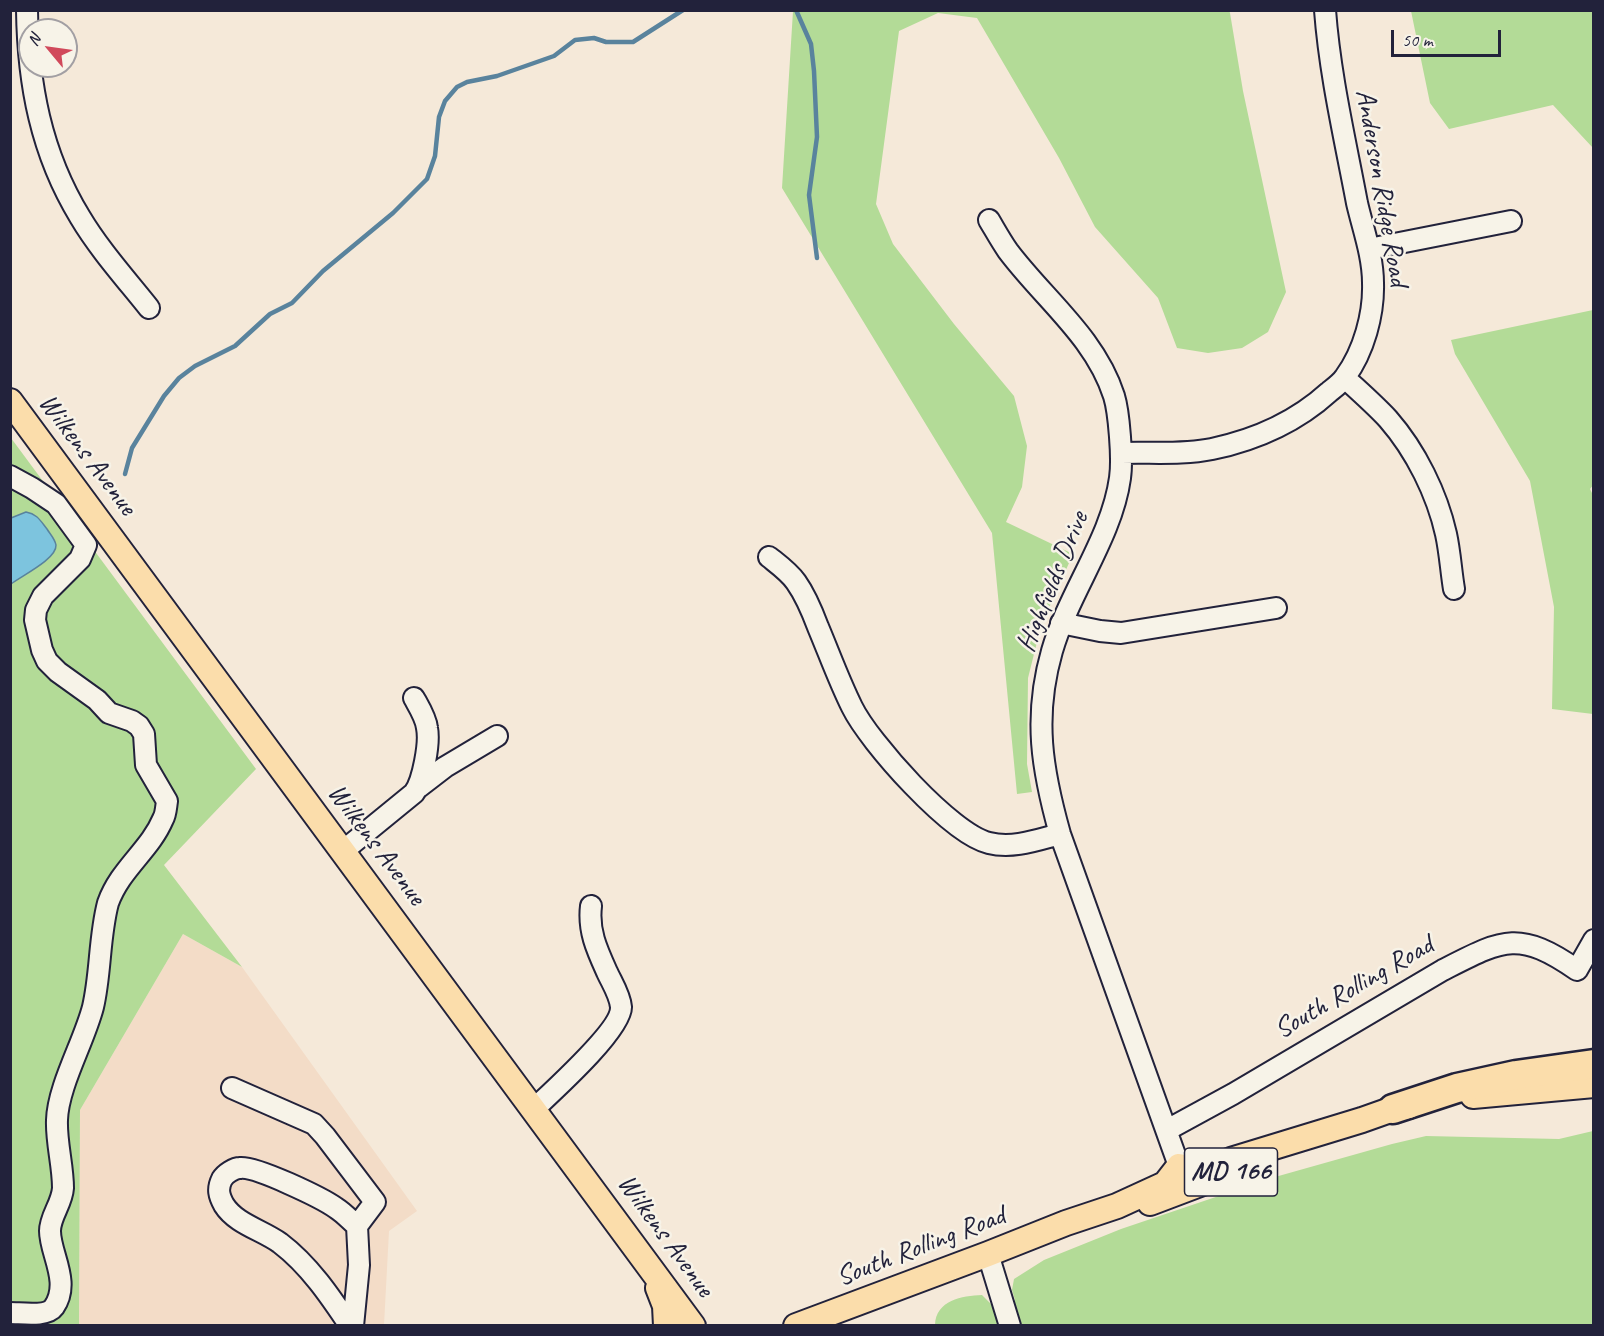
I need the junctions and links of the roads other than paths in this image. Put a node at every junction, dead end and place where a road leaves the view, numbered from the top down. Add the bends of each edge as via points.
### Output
1 (27, 10) edge
2 (1325, 10) edge
3 (989, 220) dead end
4 (1511, 221) dead end
5 (1369, 249) junction
6 (149, 308) dead end
7 (1345, 378) junction
8 (10, 401) edge
9 (1121, 453) junction
10 (10, 476) edge
11 (769, 557) dead end
12 (1454, 589) dead end
13 (1276, 608) dead end
14 (1061, 623) junction
15 (414, 698) dead end
16 (497, 736) dead end
17 (419, 787) junction
18 (1060, 834) junction
19 (344, 851) junction
20 (591, 906) dead end
21 (1593, 940) edge
22 (1593, 1064) edge
23 (1593, 1085) edge
24 (232, 1088) dead end
25 (534, 1109) junction
26 (1393, 1109) junction
27 (1167, 1130) junction
28 (1179, 1166) junction
29 (1066, 1223) junction
30 (357, 1226) junction
31 (988, 1254) junction
32 (649, 1264) junction
33 (10, 1313) edge
34 (352, 1326) edge
35 (666, 1326) edge
36 (693, 1326) edge
37 (796, 1326) edge
38 (1010, 1326) edge

1 - 6 street via 27,54 34,99 45,144 60,181 110,260
2 - 5 street, Anderson Ridge Road via 1333,80
3 - 9 street, Highfields Drive via 1007,250 1068,319 1104,369 1115,398
4 - 5 street
5 - 7 street, Anderson Ridge Road via 1373,305 1359,352
7 - 9 street, Anderson Ridge Road via 1315,405 1276,429 1248,439 1210,449
7 - 12 street via 1388,419 1422,471 1446,534
8 - 19 main road, Wilkens Avenue
9 - 14 street, Highfields Drive via 1115,502
10 - 33 street via 56,504 86,545 80,559 43,596 36,610 47,662 109,713 140,726 146,765 168,801 164,819 113,887 93,1007 58,1104 63,1188 50,1232 59,1266 58,1295 48,1312
11 - 18 street via 796,582 807,600 852,708 868,734 955,825 981,840 1006,845
13 - 14 street via 1121,633
14 - 18 street, Highfields Drive via 1044,686 1041,721 1042,758
15 - 17 street via 428,729
16 - 17 street
17 - 19 street
18 - 27 street, Highfields Drive
19 - 25 main road, Wilkens Avenue
20 - 25 street via 589,920 594,945 618,996 620,1013 609,1032
21 - 27 street, South Rolling Road via 1577,970 1535,946 1497,945 1443,970
22 - 26 highway, MD 166 via 1516,1075
23 - 26 main road, South Rolling Road / MD 166 via 1454,1098
24 - 30 street via 296,1114 325,1136 375,1202
25 - 32 main road, Wilkens Avenue
26 - 28 main road, South Rolling Road / MD 166 via 1361,1107
26 - 29 main road, South Rolling Road / MD 166 via 1376,1121 1287,1150 1109,1218
27 - 28 street, Highfields Drive
28 - 29 main road, South Rolling Road / MD 166 via 1094,1204
29 - 31 main road, South Rolling Road / MD 166
30 - 34 street via 359,1265
30 - 34 street via 336,1208 257,1170 241,1167 224,1176 218,1187 231,1215 279,1242 301,1262
31 - 37 main road, South Rolling Road / MD 166
31 - 38 street
32 - 35 main road via 665,1306
32 - 36 main road, Wilkens Avenue

